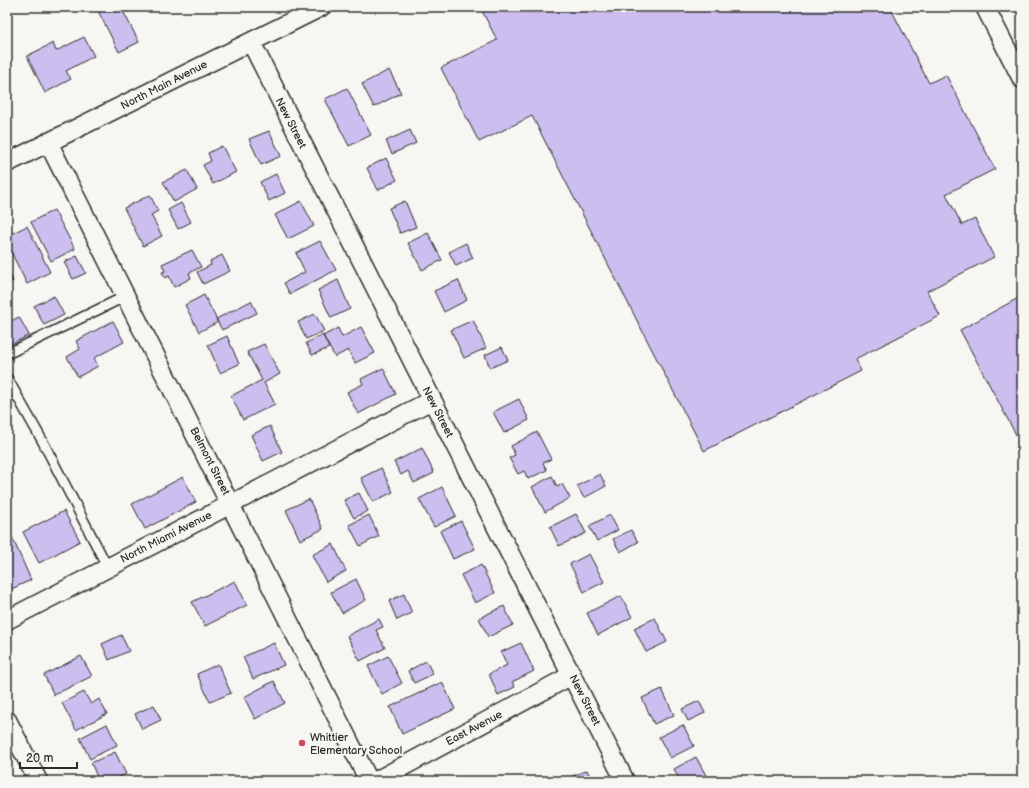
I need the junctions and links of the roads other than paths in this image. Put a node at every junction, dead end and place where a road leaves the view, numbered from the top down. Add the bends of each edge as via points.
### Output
1 (321, 7) edge
2 (985, 7) edge
3 (251, 42) junction
4 (1018, 60) edge
5 (1022, 79) edge
6 (48, 142) junction
7 (7, 164) edge
8 (126, 296) junction
9 (7, 354) edge
10 (7, 378) edge
11 (432, 400) junction
12 (231, 504) junction
13 (108, 568) junction
14 (7, 620) edge
15 (572, 675) junction
16 (7, 720) edge
17 (38, 781) edge
18 (369, 781) edge
19 (376, 781) edge
20 (625, 781) edge

1 - 3 street, North Main Avenue
2 - 4 street
3 - 6 street, North Main Avenue
3 - 11 street, New Street
4 - 5 street
6 - 7 street, North Main Avenue
6 - 8 street, Belmont Street
8 - 9 lane
8 - 12 street, Belmont Street
10 - 13 lane
11 - 12 street, North Miami Avenue
11 - 15 street, New Street
12 - 13 street, North Miami Avenue
12 - 18 street, Belmont Street
13 - 14 street, North Miami Avenue
15 - 19 street, East Avenue
15 - 20 street, New Street
16 - 17 street

